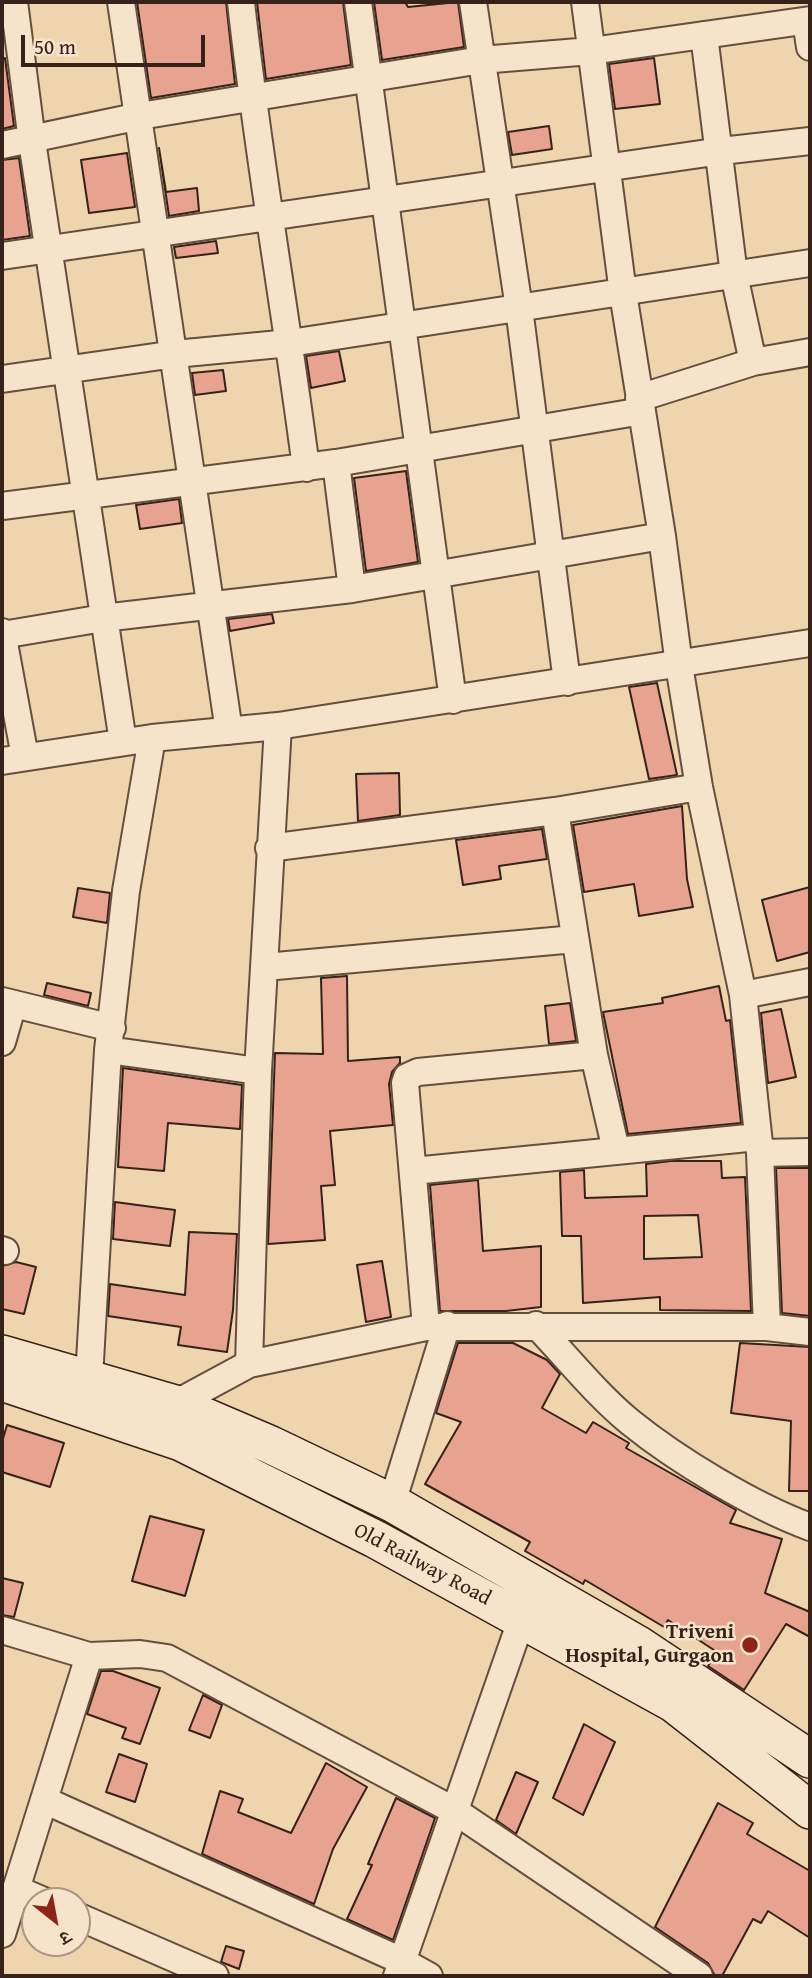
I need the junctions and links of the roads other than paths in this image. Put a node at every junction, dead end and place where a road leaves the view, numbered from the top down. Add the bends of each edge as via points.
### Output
1 (14, 2) edge
2 (121, 2) edge
3 (241, 2) edge
4 (358, 2) edge
5 (473, 2) edge
6 (585, 2) edge
7 (808, 20) edge
8 (704, 35) junction
9 (810, 47) edge
10 (591, 51) junction
11 (481, 60) junction
12 (370, 78) junction
13 (251, 97) junction
14 (140, 116) junction
15 (32, 141) junction
16 (810, 141) edge
17 (2, 145) edge
18 (721, 151) junction
19 (606, 170) junction
20 (499, 184) junction
21 (386, 201) junction
22 (269, 218) junction
23 (155, 234) junction
24 (50, 249) junction
25 (2, 256) edge
26 (810, 263) edge
27 (734, 275) junction
28 (623, 293) junction
29 (519, 308) junction
30 (400, 326) junction
31 (290, 343) junction
32 (810, 352) edge
33 (175, 354) junction
34 (754, 362) junction
35 (68, 369) junction
36 (2, 379) edge
37 (640, 405) junction
38 (534, 429) junction
39 (419, 450) junction
40 (336, 463) junction
41 (306, 468) junction
42 (194, 481) junction
43 (85, 494) junction
44 (2, 506) edge
45 (662, 536) junction
46 (550, 557) junction
47 (438, 576) junction
48 (352, 589) junction
49 (211, 605) junction
50 (103, 618) junction
51 (2, 634) edge
52 (810, 643) edge
53 (679, 666) junction
54 (567, 682) junction
55 (453, 700) junction
56 (278, 726) junction
57 (229, 731) junction
58 (152, 738) junction
59 (123, 742) junction
60 (8, 761) edge
61 (699, 787) junction
62 (555, 811) junction
63 (269, 848) junction
64 (575, 939) junction
65 (265, 967) junction
66 (810, 982) edge
67 (743, 995) junction
68 (7, 1003) edge
69 (110, 1039) junction
70 (2, 1042) edge
71 (594, 1055) junction
72 (258, 1071) junction
73 (759, 1145) junction
74 (616, 1150) junction
75 (810, 1152) edge
76 (413, 1171) junction
77 (536, 1325) junction
78 (436, 1326) junction
79 (766, 1326) junction
80 (810, 1332) edge
81 (249, 1364) junction
82 (4, 1368) edge
83 (89, 1378) junction
84 (175, 1404) junction
85 (392, 1503) junction
86 (810, 1527) edge
87 (522, 1618) junction
88 (2, 1630) edge
89 (89, 1656) junction
90 (810, 1759) edge
91 (44, 1800) junction
92 (810, 1810) edge
93 (455, 1811) junction
94 (16, 1889) junction
95 (21, 1891) edge
96 (91, 1922) edge
97 (2, 1934) edge
98 (400, 1969) edge
99 (215, 1976) edge
100 (429, 1976) edge
101 (699, 1976) edge

1 - 15 street
2 - 14 street
3 - 13 street
4 - 12 street
5 - 11 street
6 - 10 street
7 - 8 street
7 - 9 street
8 - 10 street
8 - 18 street
10 - 11 street
10 - 19 street
11 - 12 street
11 - 20 street
12 - 13 street
12 - 21 street
13 - 14 street
13 - 22 street
14 - 15 street
14 - 23 street
15 - 17 street
15 - 24 street
16 - 18 street
18 - 19 street
18 - 27 street
19 - 20 street
19 - 28 street
20 - 21 street
20 - 29 street
21 - 22 street
21 - 30 street
22 - 23 street
22 - 31 street
23 - 24 street
23 - 33 street
24 - 25 street
24 - 35 street
26 - 27 street
27 - 28 street
27 - 34 street
28 - 29 street
28 - 37 street
29 - 30 street
29 - 38 street
30 - 31 street
30 - 39 street
31 - 33 street
31 - 41 street
32 - 34 street
33 - 35 street
33 - 42 street
34 - 37 street
35 - 36 street
35 - 43 street
37 - 38 street
37 - 45 street
38 - 39 street
38 - 46 street
39 - 40 street
39 - 47 street
40 - 41 street
40 - 48 street
41 - 42 street
42 - 43 street
42 - 49 street
43 - 44 street
43 - 50 street
45 - 46 street
45 - 53 street
46 - 47 street
46 - 54 street
47 - 48 street
47 - 55 street
48 - 49 street
49 - 50 street
49 - 57 street
50 - 51 street
50 - 59 street
51 - 60 street
52 - 53 street
53 - 54 street
53 - 61 street
54 - 55 street
55 - 56 street
56 - 57 street
56 - 63 street
57 - 58 street
58 - 59 street
58 - 69 street via 125,891
59 - 60 street
61 - 62 street
61 - 67 street
62 - 63 street
62 - 64 street
63 - 65 street
64 - 65 street
64 - 71 street
65 - 72 street
66 - 67 street
67 - 73 street
68 - 69 street
68 - 70 street
69 - 72 street
69 - 83 street
71 - 74 street
71 - 76 street via 414,1073 405,1083
72 - 81 street
73 - 74 street
73 - 75 street
73 - 79 street
74 - 76 street
76 - 78 street
77 - 78 street
77 - 79 street
77 - 86 street via 628,1420 663,1446
78 - 81 street
78 - 85 street
79 - 80 street
81 - 84 street
82 - 83 main road, Old Railway Road
82 - 87 main road, Old Railway Road via 181,1442
83 - 84 main road, Old Railway Road
84 - 85 main road, Old Railway Road
85 - 90 main road, Old Railway Road via 637,1644
87 - 92 main road, Old Railway Road via 673,1703
87 - 93 street
88 - 89 street
89 - 91 street
89 - 93 street via 167,1658
91 - 94 street
91 - 98 street
93 - 98 street
93 - 101 street
94 - 95 street
94 - 97 street
96 - 99 street
98 - 100 street

